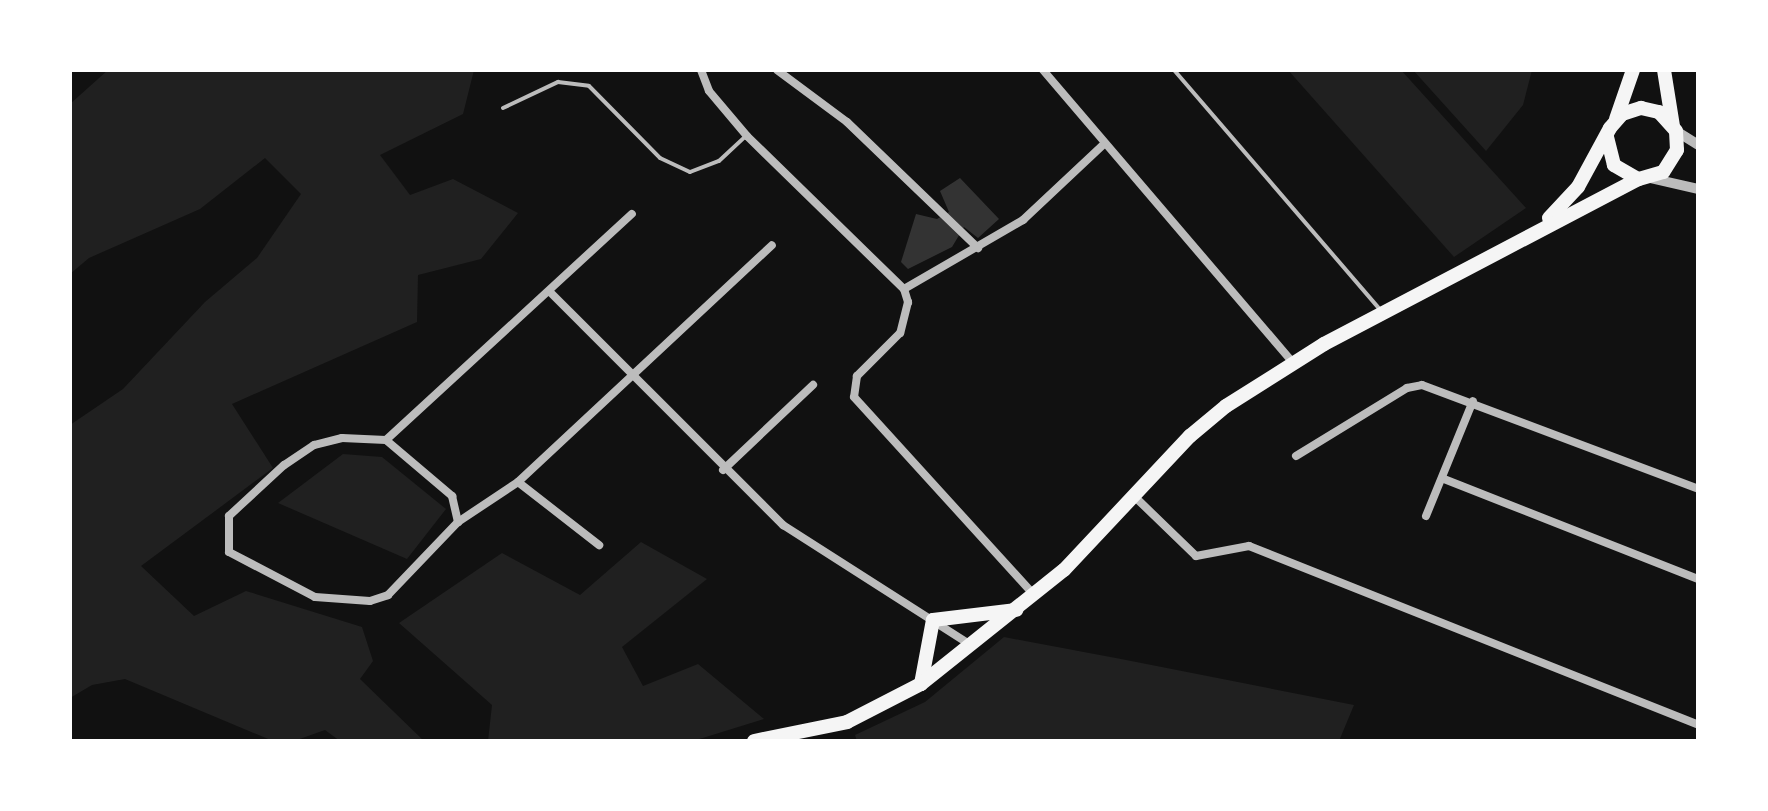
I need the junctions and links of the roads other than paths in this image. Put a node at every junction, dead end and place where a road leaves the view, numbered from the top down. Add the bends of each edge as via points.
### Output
1 (701, 70) edge
2 (777, 70) edge
3 (1043, 70) edge
4 (1174, 70) edge
5 (1633, 70) edge
6 (1664, 70) edge
7 (503, 108) dead end
8 (1615, 121) junction
9 (1674, 129) junction
10 (747, 136) junction
11 (1607, 137) junction
12 (1105, 143) junction
13 (1698, 145) edge
14 (1644, 178) junction
15 (1698, 189) edge
16 (632, 214) dead end
17 (1538, 229) junction
18 (772, 245) dead end
19 (978, 248) junction
20 (904, 289) junction
21 (550, 292) junction
22 (1382, 313) junction
23 (1293, 363) junction
24 (632, 374) junction
25 (813, 385) dead end
26 (1473, 401) junction
27 (386, 440) junction
28 (1296, 456) dead end
29 (723, 470) junction
30 (1444, 479) junction
31 (518, 482) junction
32 (1698, 489) edge
33 (1135, 497) junction
34 (1426, 516) dead end
35 (458, 522) junction
36 (599, 545) dead end
37 (1698, 579) edge
38 (1034, 595) junction
39 (1016, 610) junction
40 (933, 620) junction
41 (972, 646) junction
42 (921, 684) junction
43 (1698, 725) edge
44 (754, 741) edge

1 - 10 street via 709,91
2 - 19 street via 847,122
3 - 12 street
4 - 22 lane
5 - 8 main road
6 - 9 main road
7 - 10 lane via 558,82 589,86 660,158 690,172 719,161
8 - 9 main road via 1641,108 1659,112
8 - 11 main road
9 - 13 street
9 - 14 main road via 1674,160
10 - 20 street
11 - 14 main road via 1614,165
11 - 17 main road via 1578,187
12 - 19 street via 1023,220
12 - 23 street
14 - 15 street
14 - 17 main road
16 - 21 street
17 - 22 main road
18 - 24 street
19 - 20 street
20 - 38 street via 908,302 900,333 857,376 854,397
21 - 24 street
21 - 27 street
22 - 23 main road
23 - 33 main road via 1190,436
24 - 29 street
24 - 31 street
25 - 29 street
26 - 28 street via 1435,386 1407,388
26 - 30 street
26 - 32 street
27 - 35 street via 452,496
27 - 35 street via 342,438 314,445 284,465 229,516 229,552 315,597 370,601 404,582
29 - 40 street via 783,525
30 - 34 street
30 - 37 street
31 - 35 street
31 - 36 street
33 - 38 main road
33 - 43 street via 1196,556 1249,546
38 - 39 main road
39 - 40 main road
39 - 41 main road
40 - 41 street
40 - 42 main road
41 - 42 main road
42 - 44 main road via 847,722

